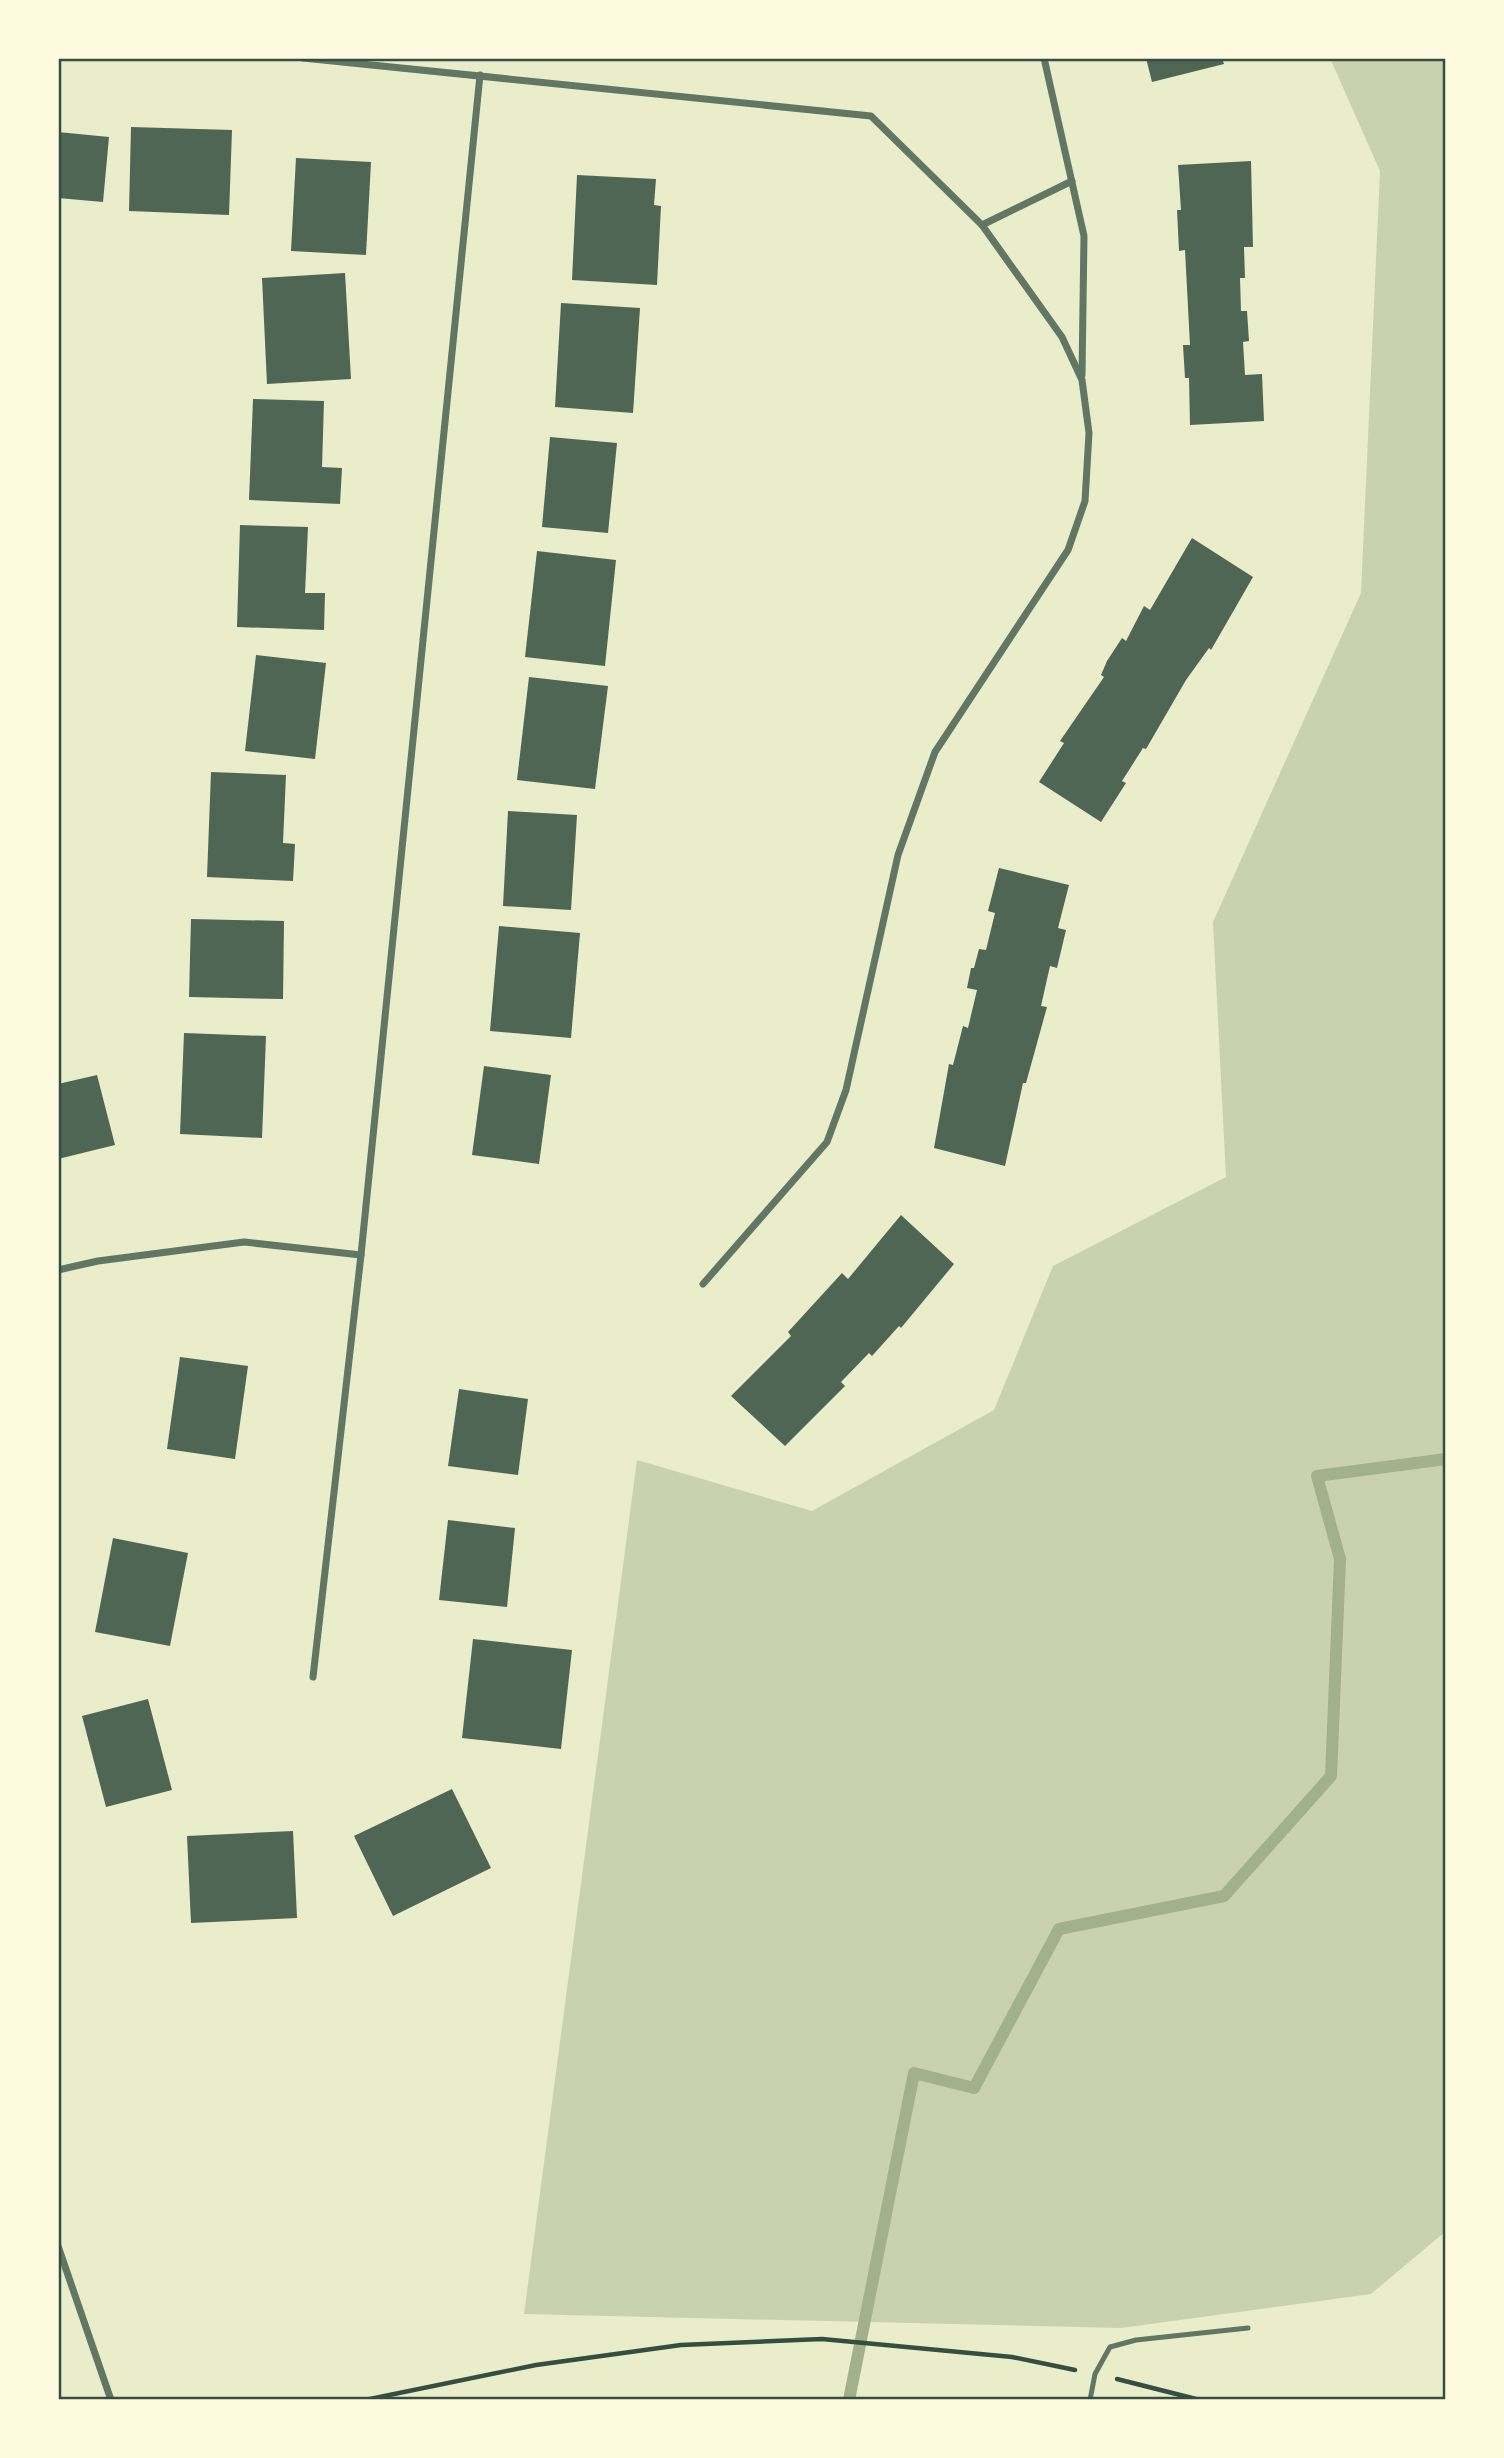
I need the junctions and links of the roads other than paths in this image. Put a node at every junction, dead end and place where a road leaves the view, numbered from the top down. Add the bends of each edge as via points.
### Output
1 (303, 58) edge
2 (1044, 58) edge
3 (480, 75) junction
4 (1072, 181) junction
5 (982, 225) junction
6 (1082, 380) junction
7 (361, 1255) junction
8 (58, 1270) edge
9 (703, 1284) dead end
10 (313, 1676) dead end
11 (58, 2246) edge
12 (1248, 2328) dead end
13 (111, 2400) edge
14 (1090, 2400) edge

1 - 3 street
2 - 4 street
3 - 5 street via 871,116
3 - 7 street
4 - 5 street
4 - 6 street via 1084,236
5 - 6 street via 1062,337
6 - 9 street via 1089,433 1085,501 1068,550 935,752 898,855 846,1090 827,1142
7 - 8 street via 244,1242
7 - 10 street
11 - 13 street
12 - 14 lane via 1110,2347 1095,2374

